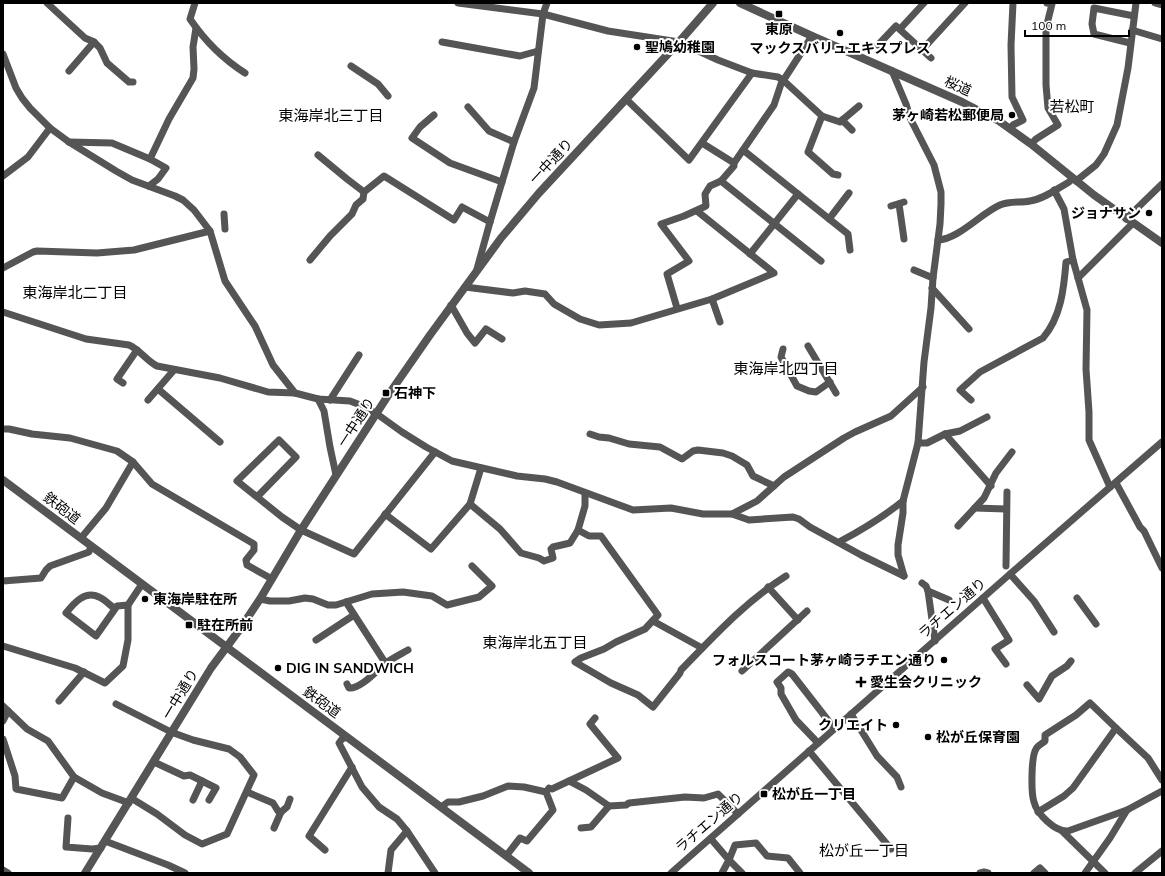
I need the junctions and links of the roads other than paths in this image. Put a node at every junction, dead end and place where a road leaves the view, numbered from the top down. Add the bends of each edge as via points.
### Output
1 (47, 3) edge
2 (195, 3) edge
3 (458, 3) edge
4 (547, 3) edge
5 (713, 3) edge
6 (740, 3) edge
7 (924, 3) edge
8 (965, 3) edge
9 (1013, 3) edge
10 (1047, 3) edge
11 (1136, 3) edge
12 (1155, 3) edge
13 (1162, 5) edge
14 (543, 14) junction
15 (1134, 16) junction
16 (196, 28) junction
17 (900, 28) junction
18 (1132, 30) junction
19 (812, 36) junction
20 (1162, 39) edge
21 (94, 42) junction
22 (442, 42) dead end
23 (679, 42) junction
24 (1130, 43) junction
25 (878, 45) dead end
26 (922, 50) junction
27 (538, 51) junction
28 (3, 54) edge
29 (931, 58) dead end
30 (351, 66) dead end
31 (69, 70) dead end
32 (892, 70) junction
33 (245, 73) dead end
34 (752, 73) junction
35 (784, 81) junction
36 (133, 82) dead end
37 (388, 96) dead end
38 (626, 99) junction
39 (859, 106) dead end
40 (468, 108) dead end
41 (434, 115) dead end
42 (822, 116) junction
43 (842, 120) junction
44 (50, 128) junction
45 (1011, 128) junction
46 (852, 130) dead end
47 (68, 142) junction
48 (514, 142) junction
49 (702, 143) junction
50 (1031, 144) junction
51 (743, 150) junction
52 (318, 155) dead end
53 (150, 159) junction
54 (734, 163) junction
55 (838, 175) dead end
56 (3, 176) edge
57 (1075, 180) junction
58 (721, 181) junction
59 (502, 182) junction
60 (1162, 184) edge
61 (149, 186) junction
62 (1054, 190) junction
63 (364, 192) junction
64 (849, 193) dead end
65 (798, 194) junction
66 (891, 206) dead end
67 (697, 211) junction
68 (224, 214) dead end
69 (829, 219) junction
70 (1129, 221) junction
71 (490, 222) junction
72 (774, 224) junction
73 (225, 229) dead end
74 (210, 231) junction
75 (904, 239) dead end
76 (938, 240) junction
77 (1162, 244) edge
78 (850, 250) dead end
79 (750, 254) junction
80 (310, 260) dead end
81 (1073, 260) junction
82 (821, 261) dead end
83 (3, 268) edge
84 (477, 270) junction
85 (914, 270) dead end
86 (932, 278) junction
87 (1078, 278) junction
88 (465, 287) junction
89 (932, 288) junction
90 (712, 299) junction
91 (451, 305) junction
92 (677, 308) junction
93 (3, 312) edge
94 (720, 322) dead end
95 (969, 329) dead end
96 (502, 339) dead end
97 (808, 346) dead end
98 (783, 349) dead end
99 (137, 350) junction
100 (359, 355) dead end
101 (174, 370) junction
102 (830, 382) junction
103 (123, 383) dead end
104 (923, 387) junction
105 (158, 389) junction
106 (295, 393) junction
107 (836, 393) dead end
108 (318, 399) junction
109 (148, 400) dead end
110 (330, 400) junction
111 (971, 400) dead end
112 (377, 414) junction
113 (987, 417) dead end
114 (3, 429) edge
115 (590, 434) dead end
116 (945, 434) junction
117 (220, 442) dead end
118 (1162, 442) edge
119 (918, 444) junction
120 (435, 452) junction
121 (1012, 452) dead end
122 (133, 462) junction
123 (481, 468) junction
124 (336, 475) junction
125 (3, 480) edge
126 (1113, 485) junction
127 (774, 486) junction
128 (991, 486) junction
129 (1007, 492) dead end
130 (584, 493) junction
131 (256, 497) junction
132 (903, 501) junction
133 (470, 504) junction
134 (975, 508) junction
135 (1006, 509) junction
136 (385, 514) junction
137 (732, 514) junction
138 (958, 526) dead end
139 (301, 530) junction
140 (578, 530) junction
141 (81, 538) junction
142 (839, 542) junction
143 (91, 546) junction
144 (472, 566) dead end
145 (1006, 566) dead end
146 (1162, 568) edge
147 (1010, 574) junction
148 (786, 576) dead end
149 (272, 579) junction
150 (3, 581) edge
151 (922, 583) dead end
152 (142, 584) junction
153 (768, 587) junction
154 (928, 591) junction
155 (983, 598) junction
156 (1077, 598) dead end
157 (260, 599) junction
158 (949, 600) dead end
159 (346, 602) junction
160 (128, 605) junction
161 (115, 608) junction
162 (807, 611) dead end
163 (354, 615) junction
164 (798, 620) junction
165 (653, 621) junction
166 (1096, 624) dead end
167 (1054, 632) dead end
168 (316, 640) dead end
169 (935, 641) junction
170 (3, 646) edge
171 (226, 647) junction
172 (702, 648) junction
173 (408, 650) dead end
174 (1071, 660) dead end
175 (386, 664) junction
176 (1006, 664) dead end
177 (742, 671) dead end
178 (84, 672) junction
179 (347, 684) dead end
180 (1027, 685) dead end
181 (59, 701) dead end
182 (116, 704) dead end
183 (6, 708) edge
184 (851, 714) junction
185 (595, 718) dead end
186 (3, 721) edge
187 (834, 728) junction
188 (1116, 728) junction
189 (171, 732) junction
190 (347, 737) junction
191 (3, 739) edge
192 (818, 743) junction
193 (809, 751) junction
194 (154, 762) junction
195 (352, 767) junction
196 (74, 777) junction
197 (1162, 780) edge
198 (202, 781) junction
199 (568, 781) junction
200 (901, 787) dead end
201 (1162, 791) edge
202 (247, 792) junction
203 (546, 792) junction
204 (193, 800) dead end
205 (209, 800) dead end
206 (290, 800) dead end
207 (130, 801) junction
208 (609, 806) junction
209 (441, 808) junction
210 (1127, 810) junction
211 (281, 812) junction
212 (1038, 812) junction
213 (738, 814) junction
214 (68, 818) dead end
215 (274, 828) dead end
216 (580, 828) dead end
217 (1062, 831) junction
218 (407, 832) junction
219 (711, 839) junction
220 (103, 845) junction
221 (892, 849) dead end
222 (325, 850) dead end
223 (1162, 851) edge
224 (506, 856) junction
225 (730, 860) junction
226 (1093, 862) junction
227 (168, 865) junction
228 (3, 870) edge
229 (1139, 872) edge
230 (8, 873) edge
231 (85, 873) edge
232 (166, 873) edge
233 (185, 873) edge
234 (388, 873) edge
235 (435, 873) edge
236 (529, 873) edge
237 (671, 873) edge
238 (722, 873) edge
239 (742, 873) edge
240 (800, 873) edge
241 (980, 873) edge
242 (988, 873) edge
243 (1085, 873) edge
244 (1105, 873) edge

1 - 21 street via 85,38
2 - 16 street via 190,19
3 - 14 street
4 - 14 street
5 - 23 street, 一中通り
6 - 19 street, 桜道
7 - 17 street
8 - 26 street
9 - 45 street via 1012,97 1023,120
10 - 50 street via 1052,4 1046,28 1048,108 1058,125 1036,138
11 - 15 street
12 - 13 street
14 - 23 street via 608,31
14 - 27 street
15 - 18 street
15 - 24 street via 1094,8 1094,34
16 - 33 street via 220,55
16 - 53 street via 192,78
17 - 25 street via 896,26
17 - 26 street
18 - 20 street
18 - 24 street
19 - 32 street, 桜道
19 - 35 street
21 - 31 street
21 - 36 street via 110,66 129,82
22 - 27 street via 520,56
23 - 34 street
23 - 38 street, 一中通り
24 - 57 street via 1120,112 1114,133 1096,165
26 - 29 street
27 - 48 street via 534,88
28 - 44 street via 22,98
30 - 37 street via 378,84
32 - 45 street, 桜道 via 983,112
32 - 76 street via 910,120 934,165 940,192
34 - 35 street via 778,77
34 - 49 street
35 - 42 street
35 - 51 street via 774,105
38 - 49 street via 689,160
38 - 84 street, 一中通り via 539,193
39 - 43 street
40 - 48 street via 488,130
41 - 59 street via 412,138 450,163
42 - 43 street via 840,122
42 - 55 street via 808,152 833,174
43 - 46 street
44 - 47 street
44 - 56 street via 28,158
45 - 50 street, 桜道
47 - 53 street via 112,143
47 - 61 street via 132,180
48 - 59 street
49 - 54 street
50 - 57 street, 桜道
51 - 54 street
51 - 65 street
52 - 63 street
53 - 61 street via 166,168
54 - 58 street
57 - 62 street
57 - 70 street, 桜道
58 - 67 street via 710,186 705,194 706,206
58 - 72 street
59 - 71 street
60 - 70 street
61 - 74 street via 183,200
62 - 76 street via 1036,200 1000,204 959,232
62 - 81 street via 1064,209
63 - 71 street via 384,176 454,220 462,207
63 - 80 street via 363,199 352,214
64 - 69 street
65 - 69 street
65 - 72 street
66 - 75 street via 901,202
67 - 79 street
67 - 92 street via 661,224 689,261 667,274
68 - 73 street
69 - 78 street via 848,234
70 - 77 street, 桜道
70 - 87 street
71 - 84 street
72 - 79 street
72 - 82 street
74 - 83 street via 134,250 97,253 37,251
74 - 106 street via 224,281 255,326 273,365
76 - 86 street
79 - 90 street via 774,273
81 - 87 street
81 - 111 street via 1066,262 1063,294 1048,332 1043,338 973,378 960,390
84 - 88 street, 一中通り
85 - 86 street
86 - 89 street
87 - 126 street via 1087,315 1085,349 1089,440
88 - 91 street, 一中通り
88 - 92 street via 545,294 554,304 576,317 599,324 631,323
89 - 95 street
89 - 104 street
90 - 92 street
90 - 94 street
91 - 96 street via 475,343 486,329
91 - 112 street, 一中通り
93 - 99 street via 86,339 129,345
97 - 102 street
98 - 102 street via 781,357 798,386 816,392
99 - 101 street via 153,364
99 - 103 street via 117,379
100 - 110 street
101 - 105 street
101 - 106 street via 220,378 268,392
102 - 107 street
104 - 119 street
104 - 127 street via 891,416 849,435
105 - 109 street
105 - 117 street
106 - 108 street
108 - 110 street
108 - 124 street via 324,411
110 - 112 street via 350,402
112 - 120 street
112 - 124 street, 一中通り
113 - 116 street via 960,431
114 - 122 street via 74,439 117,451
115 - 127 street via 629,444 660,447 682,459 698,450 732,456 747,465 753,476
116 - 119 street via 927,443
116 - 128 street
118 - 126 street, ラチエン通り
119 - 132 street
120 - 123 street via 452,461
120 - 136 street
121 - 128 street via 996,473
122 - 141 street via 106,508
122 - 149 street via 152,484 254,544 254,550 246,560 247,565
123 - 130 street via 545,479
123 - 133 street
124 - 139 street, 一中通り
125 - 141 street, 鉄砲道
126 - 146 street via 1144,531
126 - 147 street, ラチエン通り
127 - 137 street via 757,501
128 - 134 street
129 - 135 street
130 - 137 street via 633,510 671,508 703,514
130 - 140 street via 585,506
131 - 131 street via 296,457 279,440 237,481
131 - 139 street
132 - 142 street via 889,513
132 - 142 street via 898,555 904,576
133 - 136 street via 431,550
133 - 140 street via 500,529 521,553 544,561 554,558 551,549 570,543
134 - 135 street
134 - 138 street
135 - 145 street
136 - 139 street via 354,554
137 - 142 street via 749,520 793,517
139 - 149 street, 一中通り
140 - 165 street via 589,536 601,536 658,615
141 - 143 street, 鉄砲道
143 - 150 street via 89,552 50,566 41,578
143 - 152 street, 鉄砲道
144 - 159 street via 492,586 472,600 447,605 432,596 403,592 372,594
147 - 155 street, ラチエン通り
147 - 167 street via 1034,601
148 - 153 street
149 - 157 street, 一中通り
151 - 154 street
152 - 160 street
152 - 171 street, 鉄砲道
153 - 164 street
153 - 172 street
154 - 158 street
154 - 169 street
155 - 169 street, ラチエン通り
155 - 176 street via 1009,640 995,649
156 - 166 street
157 - 159 street via 289,601 305,598 328,605
157 - 171 street, 一中通り
159 - 163 street
160 - 161 street
160 - 178 street via 128,640 123,666 105,683
161 - 161 street via 96,636 66,613 84,596 89,595 99,596
162 - 164 street
163 - 168 street
163 - 175 street
164 - 177 street
165 - 172 street
165 - 172 street via 645,629 575,662 638,695 653,707 681,670
169 - 184 street, ラチエン通り
170 - 178 street
171 - 189 street, 一中通り
171 - 190 street, 鉄砲道
173 - 175 street
174 - 180 street via 1067,666 1052,676 1039,699
175 - 179 street via 354,689 349,688
178 - 181 street
182 - 189 street
183 - 186 street
183 - 196 street via 27,729 48,740
184 - 187 street, ラチエン通り
184 - 200 street via 877,756 897,777
185 - 199 street via 590,724 618,758
187 - 192 street, ラチエン通り
187 - 192 street via 792,674 788,672 777,682 796,720
188 - 197 street via 1148,758
188 - 212 street via 1073,788
188 - 212 street via 1090,703 1076,716 1044,735 1045,741 1036,748 1032,772 1034,802
189 - 194 street, 一中通り
189 - 202 street via 230,749 254,775
190 - 195 street via 339,743
190 - 209 street, 鉄砲道
191 - 196 street via 16,789 62,798
192 - 193 street, ラチエン通り
193 - 213 street, ラチエン通り
193 - 221 street
194 - 198 street
194 - 207 street, 一中通り
195 - 218 street via 362,787 379,807 397,818
195 - 222 street via 309,836
196 - 207 street via 102,793
198 - 204 street
198 - 205 street via 216,788
199 - 203 street via 549,788
199 - 208 street
201 - 210 street
202 - 207 street via 227,834 202,844 157,814
202 - 211 street via 273,803
203 - 209 street via 508,786 483,796 448,802
203 - 224 street via 553,810 527,841 520,838
206 - 211 street
207 - 220 street, 一中通り
208 - 213 street via 685,797 704,798 718,794
208 - 216 street via 591,827
209 - 224 street, 鉄砲道
210 - 217 street
210 - 226 street
211 - 215 street
212 - 217 street
213 - 219 street, ラチエン通り
214 - 220 street via 66,847 92,849
217 - 226 street
218 - 234 street via 391,850
218 - 235 street
219 - 225 street
219 - 237 street, ラチエン通り
220 - 227 street
220 - 231 street, 一中通り
223 - 229 street
224 - 236 street, 鉄砲道
225 - 238 street
225 - 239 street
225 - 240 street via 735,845 756,844 767,856 788,858
226 - 243 street
226 - 244 street
227 - 232 street
227 - 233 street
228 - 230 street
241 - 242 street

